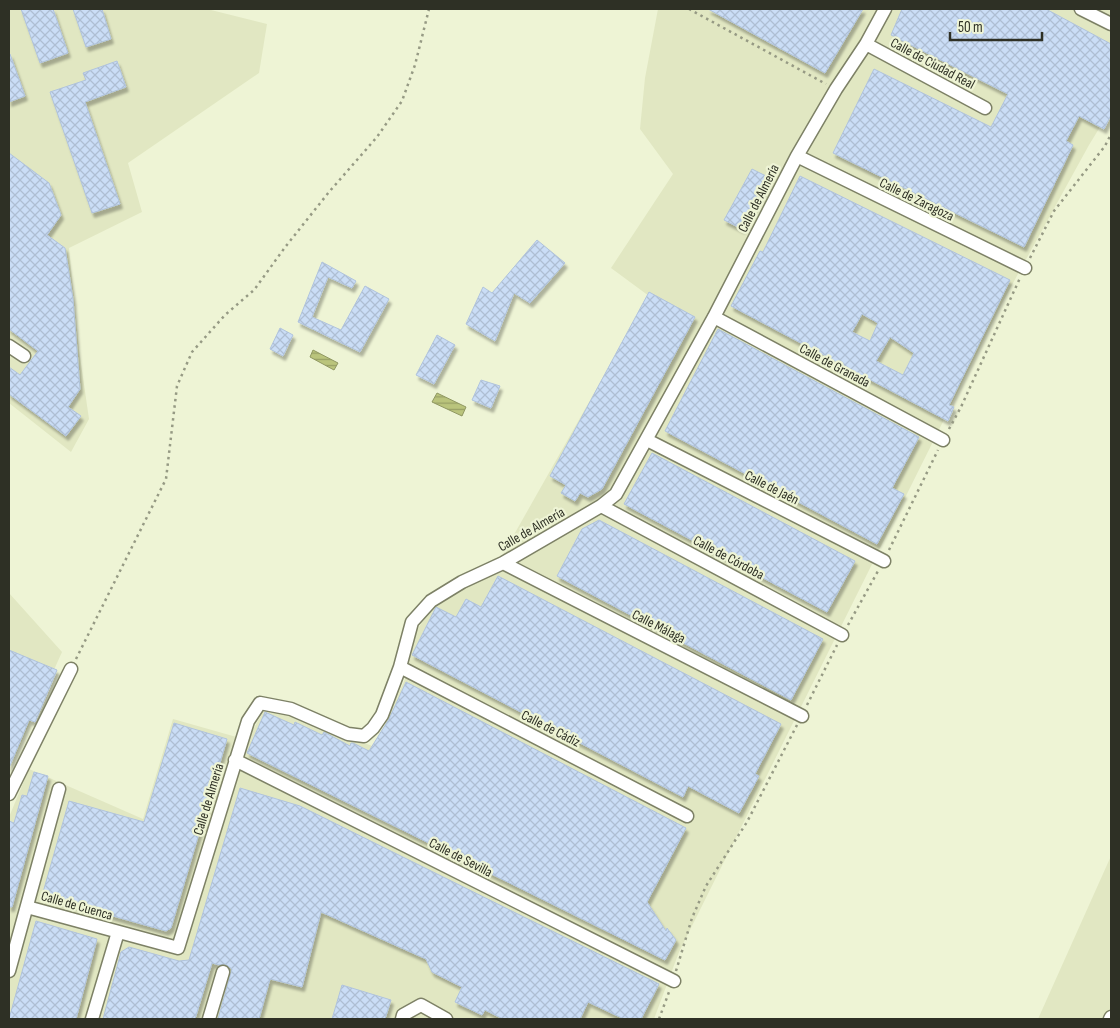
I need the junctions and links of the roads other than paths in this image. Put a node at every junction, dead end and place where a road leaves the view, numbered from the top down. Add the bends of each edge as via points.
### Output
1 (885, 9) edge
2 (1081, 9) edge
3 (1111, 24) edge
4 (866, 44) junction
5 (985, 108) dead end
6 (797, 156) junction
7 (1025, 268) dead end
8 (714, 317) junction
9 (9, 346) edge
10 (24, 356) dead end
11 (647, 440) junction
12 (943, 440) dead end
13 (601, 506) junction
14 (884, 561) dead end
15 (503, 563) junction
16 (842, 635) dead end
17 (400, 667) junction
18 (71, 669) road end
19 (802, 716) dead end
20 (235, 760) junction
21 (59, 789) dead end
22 (9, 794) edge
23 (687, 816) dead end
24 (27, 907) junction
25 (118, 932) junction
26 (178, 948) joint
27 (9, 971) edge
28 (222, 972) dead end
29 (674, 981) dead end
30 (444, 1018) edge
31 (92, 1019) edge
32 (209, 1019) edge
33 (402, 1019) edge

1 - 4 street, Calle de Almería
2 - 3 street
4 - 5 street, Calle de Ciudad Real
4 - 6 street, Calle de Almería
6 - 7 street, Calle de Zaragoza
6 - 8 street, Calle de Almería
8 - 11 street, Calle de Almería
8 - 12 street, Calle de Granada
9 - 10 street
11 - 13 street, Calle de Almería via 616,494
11 - 14 street, Calle de Jaén
13 - 15 street, Calle de Almería
13 - 16 street, Calle de Córdoba
15 - 17 street, Calle de Almería via 431,601 412,622
15 - 19 street, Calle Málaga
17 - 20 street, Calle de Almería via 382,715 364,736 348,734 291,709 260,703 248,721
17 - 23 street, Calle de Cádiz
18 - 22 street
20 - 26 street, Calle de Almería
20 - 29 street, Calle de Sevilla
21 - 24 street
24 - 25 street, Calle de Cuenca
24 - 27 street
25 - 26 street, Calle de Cuenca
25 - 31 street, Calle de Cuenca
28 - 32 street
30 - 33 street via 420,1005 403,1015

